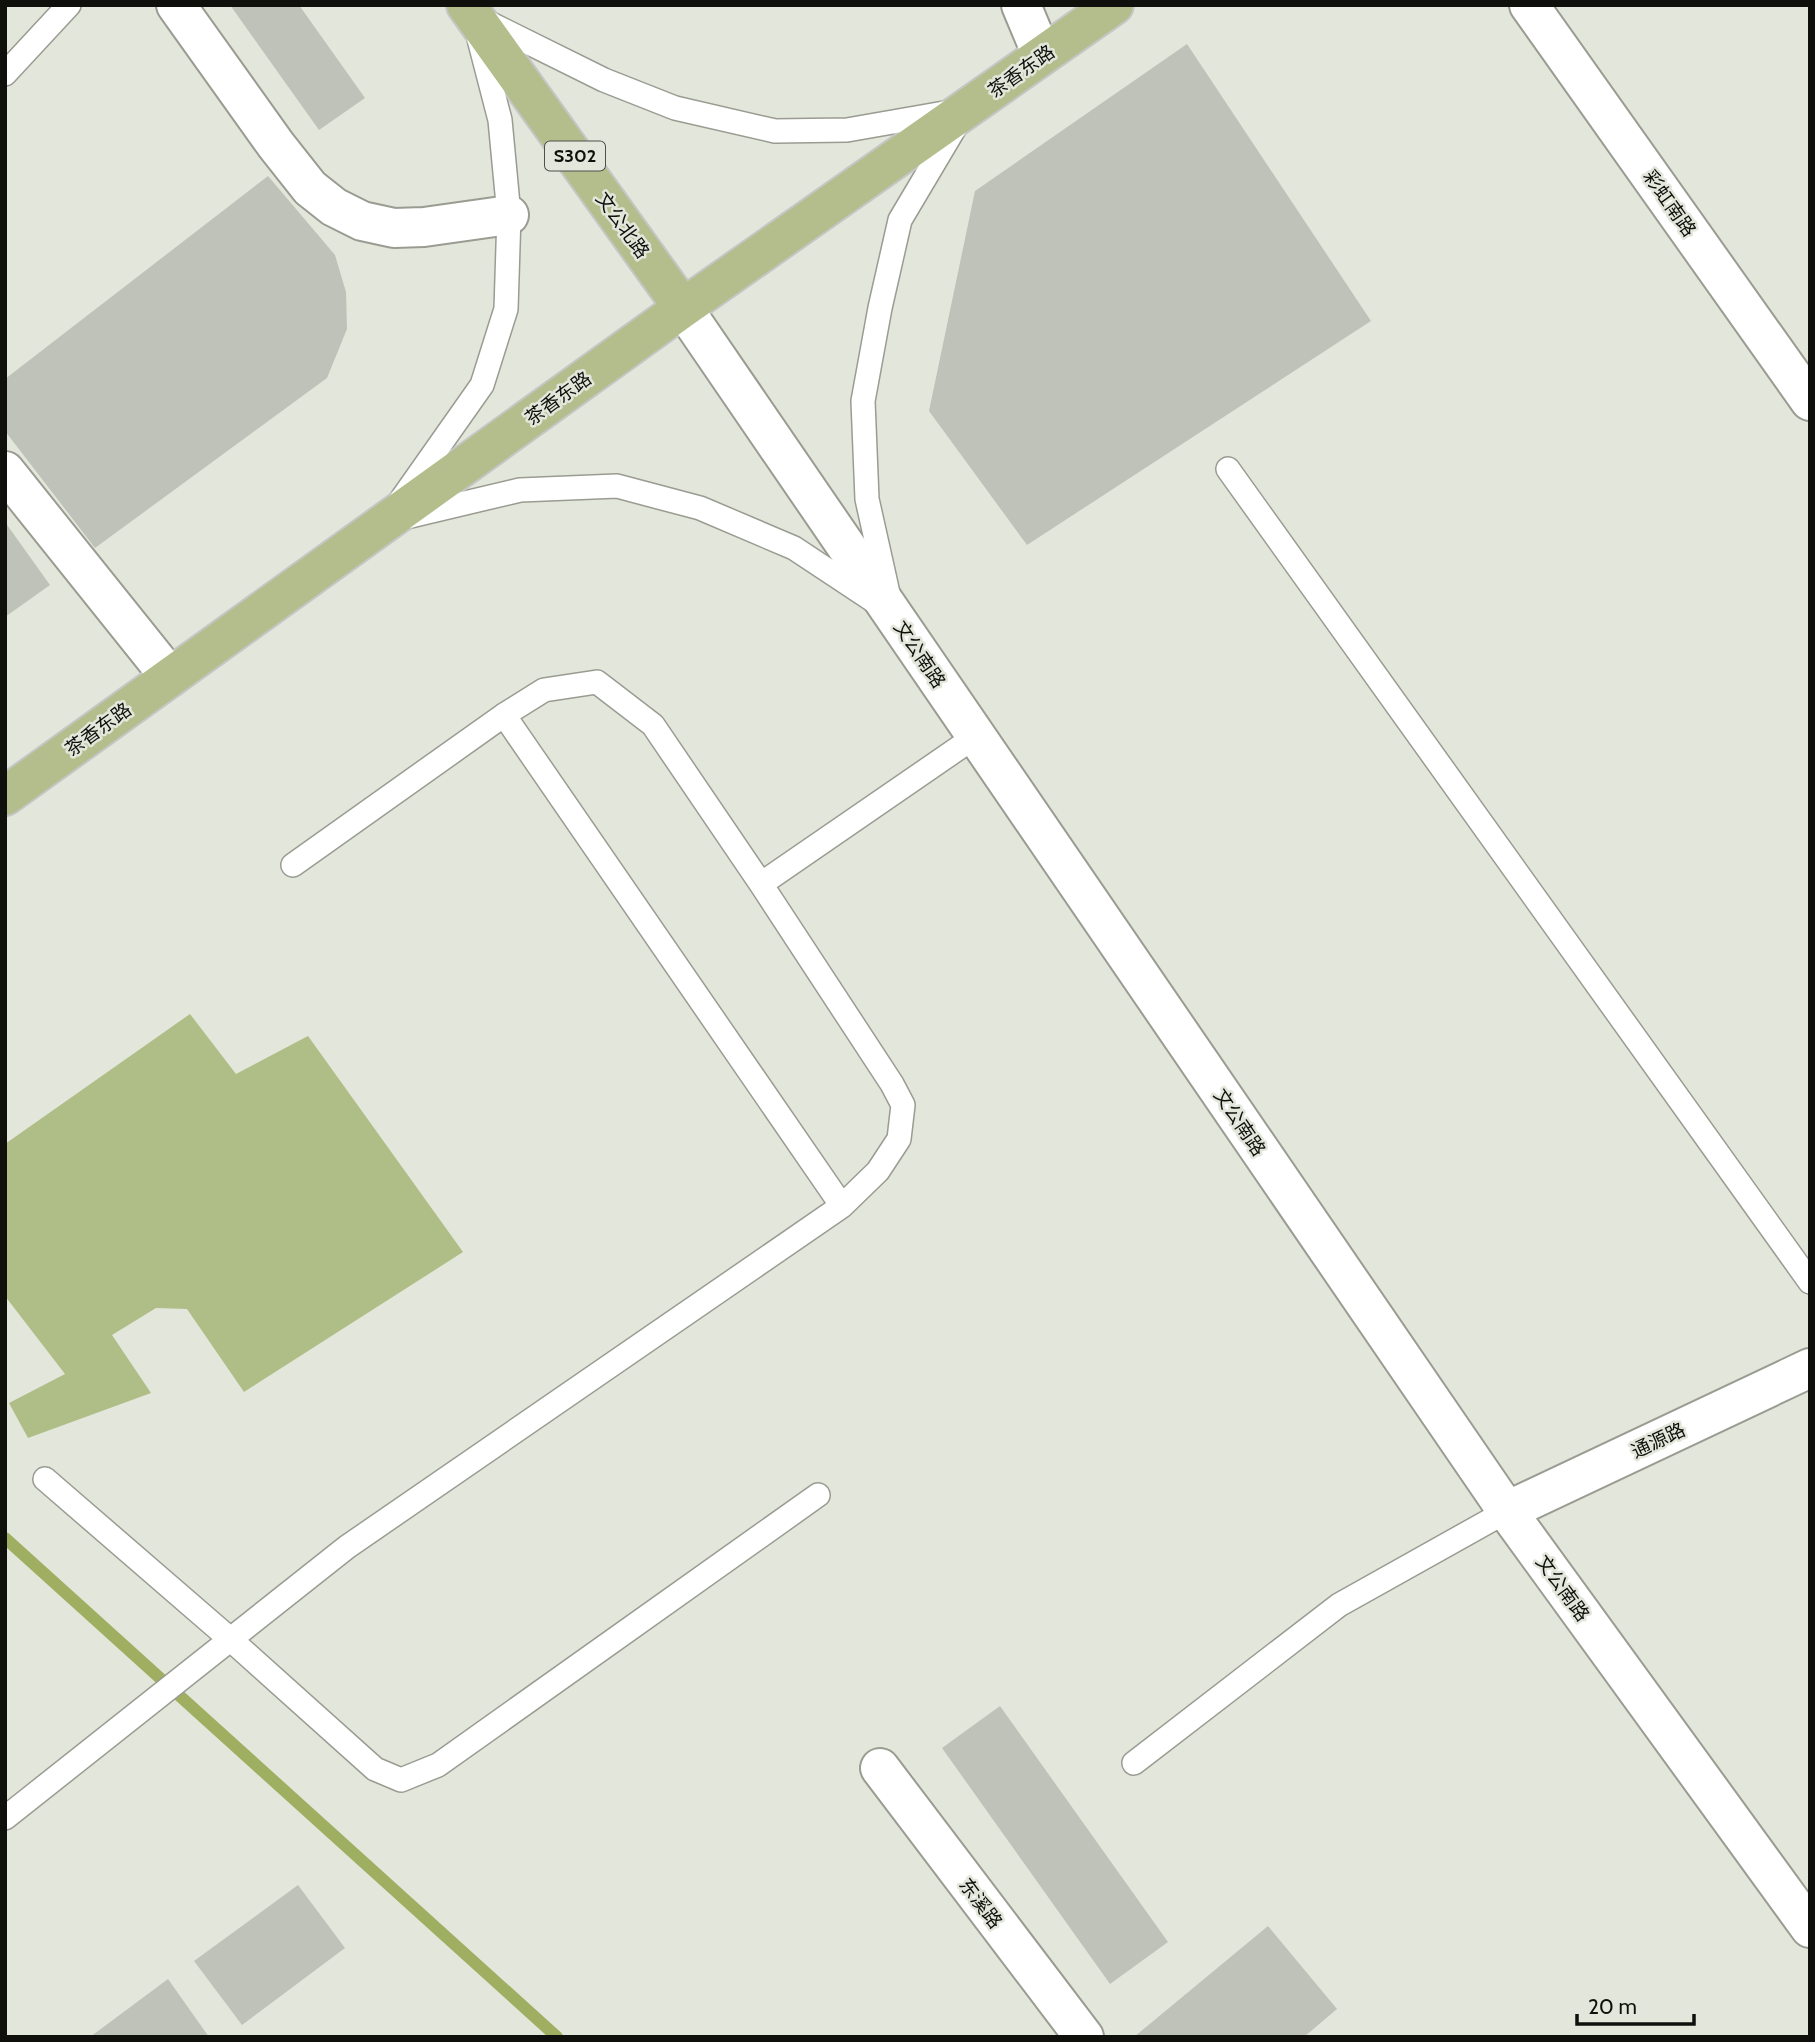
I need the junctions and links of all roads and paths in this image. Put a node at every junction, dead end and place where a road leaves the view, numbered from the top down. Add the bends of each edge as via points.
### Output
1 (69, 5) edge
2 (176, 5) edge
3 (1021, 5) edge
4 (1114, 5) edge
5 (1529, 5) edge
6 (470, 10) edge
7 (1042, 55) junction
8 (5, 74) edge
9 (965, 110) junction
10 (509, 215) junction
11 (683, 307) junction
12 (1810, 401) edge
13 (1228, 468) dead end
14 (5, 471) edge
15 (386, 522) junction
16 (892, 613) junction
17 (170, 677) junction
18 (504, 715) junction
19 (976, 736) junction
20 (5, 796) edge
21 (293, 865) dead end
22 (761, 884) junction
23 (842, 1206) junction
24 (1810, 1282) edge
25 (1810, 1368) edge
26 (45, 1479) dead end
27 (818, 1495) dead end
28 (1507, 1511) junction
29 (230, 1639) junction
30 (1134, 1763) dead end
31 (880, 1768) dead end
32 (5, 1818) edge
33 (1810, 1928) edge
34 (1084, 2037) edge

1 - 8 lane
2 - 10 main road via 276,145 310,188 334,207 362,221 394,228
3 - 7 main road
4 - 7 main road, 茶香东路
5 - 12 main road, 彩虹南路
6 - 9 lane via 604,80 674,108 775,131 847,130
6 - 10 lane via 500,120
6 - 11 main road, 文公北路 / S302
7 - 9 main road, 茶香东路
9 - 11 main road, 茶香东路
9 - 16 lane via 900,220 863,401 867,499
10 - 15 lane via 506,309 482,386
11 - 15 main road, 茶香东路
11 - 16 main road, 文公南路
13 - 24 lane
14 - 17 main road
15 - 16 lane via 520,490 617,486 700,508 794,548
15 - 17 main road, 茶香东路
16 - 19 main road, 文公南路
17 - 20 main road, 茶香东路
18 - 21 lane
18 - 22 lane via 544,690 597,681 653,725
18 - 23 lane
19 - 22 lane
19 - 28 main road, 文公南路
22 - 23 lane via 903,1105 898,1139 878,1171
23 - 29 lane via 347,1547
25 - 28 main road, 通源路
26 - 29 lane
27 - 29 lane via 438,1765 401,1780 375,1769
28 - 30 lane via 1339,1605
28 - 33 main road, 文公南路
29 - 32 lane
31 - 34 main road, 东溪路

